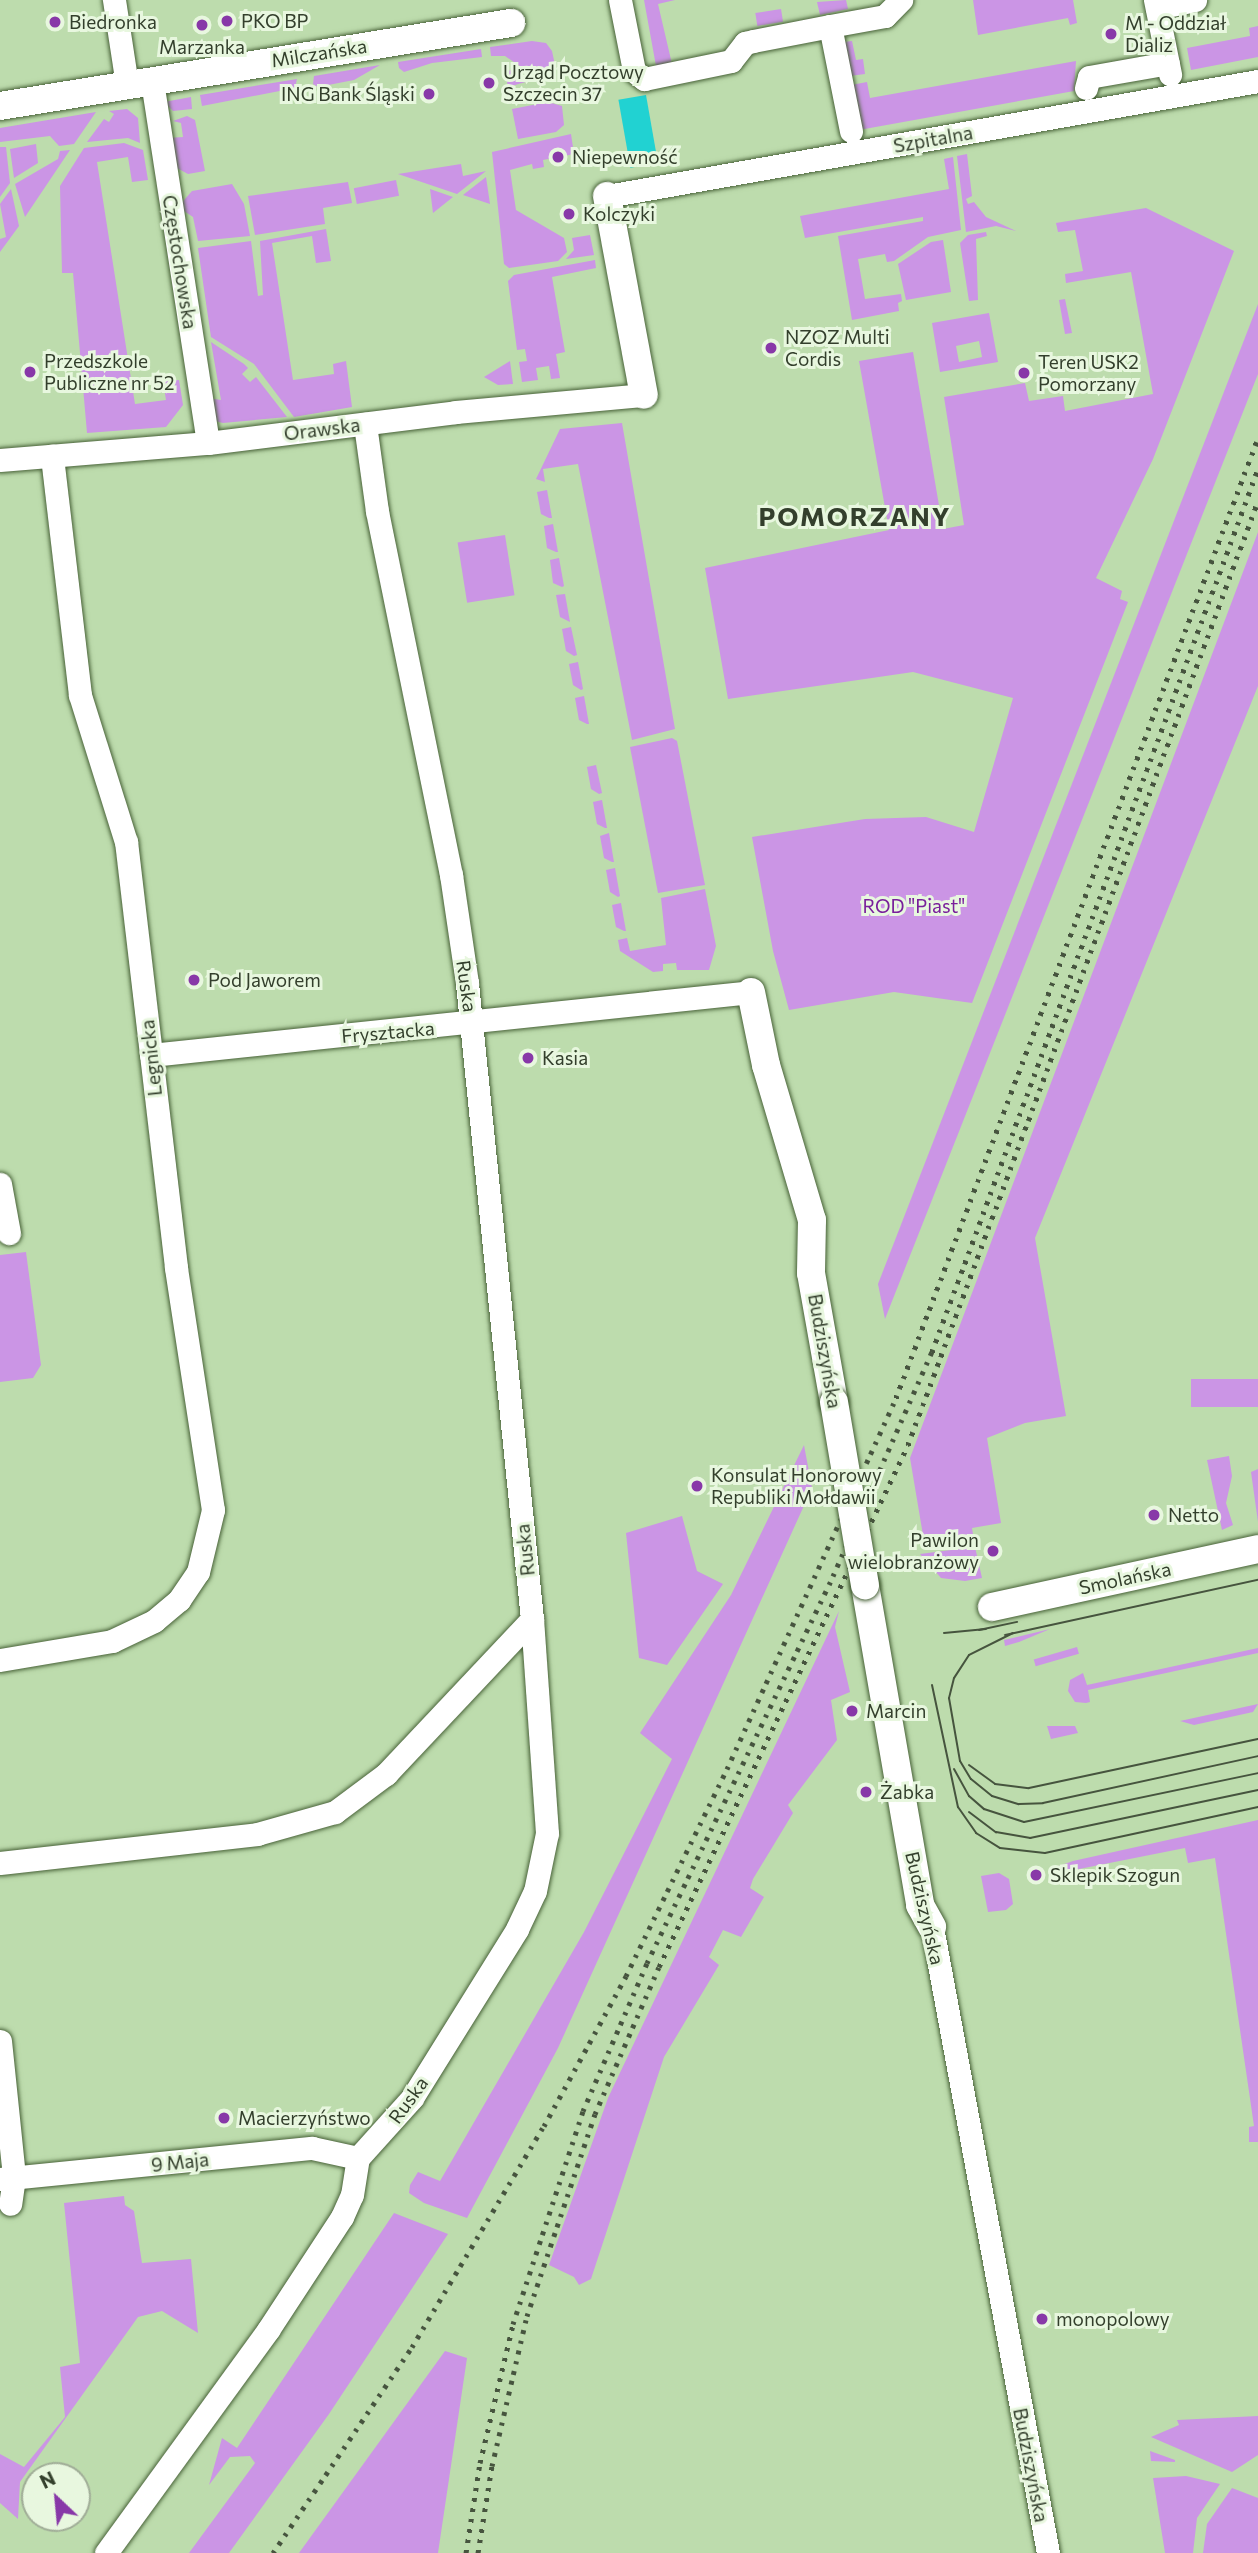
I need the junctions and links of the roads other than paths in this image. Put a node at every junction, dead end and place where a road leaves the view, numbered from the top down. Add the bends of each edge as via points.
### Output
1 (114, 0) edge
2 (620, 0) edge
3 (901, 0) edge
4 (1195, 0) edge
5 (1156, 4) edge
6 (511, 23) dead end
7 (831, 26) junction
8 (1258, 81) edge
9 (139, 83) junction
10 (1086, 88) dead end
11 (0, 106) edge
12 (851, 131) dead end
13 (607, 196) joint
14 (644, 395) joint
15 (365, 424) junction
16 (208, 443) junction
17 (52, 456) junction
18 (0, 460) edge
19 (751, 992) joint
20 (472, 1024) junction
21 (151, 1055) junction
22 (0, 1184) edge
23 (9, 1233) dead end
24 (1258, 1549) edge
25 (992, 1607) dead end
26 (532, 1619) junction
27 (0, 1660) edge
28 (0, 1863) edge
29 (932, 1927) joint
30 (0, 2041) edge
31 (358, 2158) junction
32 (7, 2178) edge
33 (10, 2204) dead end
34 (106, 2553) edge
35 (1048, 2553) edge

1 - 9 street
2 - 7 street via 634,71 644,79 732,61 745,43
3 - 7 street via 885,16
4 - 5 street
5 - 10 street via 1169,68 1089,77
6 - 9 street, Milczańska
7 - 12 street
8 - 13 street, Szpitalna
9 - 11 street, Milczańska
9 - 16 street, Częstochowska
13 - 14 street
14 - 15 street, Orawska
15 - 16 street, Orawska
15 - 20 street, Ruska via 377,511 447,858
16 - 17 street, Orawska
17 - 18 street, Orawska
17 - 21 street, Legnicka via 80,695 126,842
19 - 20 street, Frysztacka
19 - 29 street, Budziszyńska, bridge via 766,1065 812,1220 811,1273 920,1905
20 - 21 street, Frysztacka
20 - 26 street, Ruska
21 - 27 street, Legnicka via 176,1267 213,1510 208,1547 192,1582 169,1610 133,1633
22 - 23 street
24 - 25 street, Smolańska
26 - 28 street via 386,1774 335,1812 257,1834
26 - 31 street, Ruska via 548,1817 535,1891 517,1929 412,2098
29 - 35 street, Budziszyńska
30 - 32 street
31 - 32 street, 9 Maja via 312,2148
31 - 34 street via 352,2195 342,2217 268,2330
32 - 33 street

